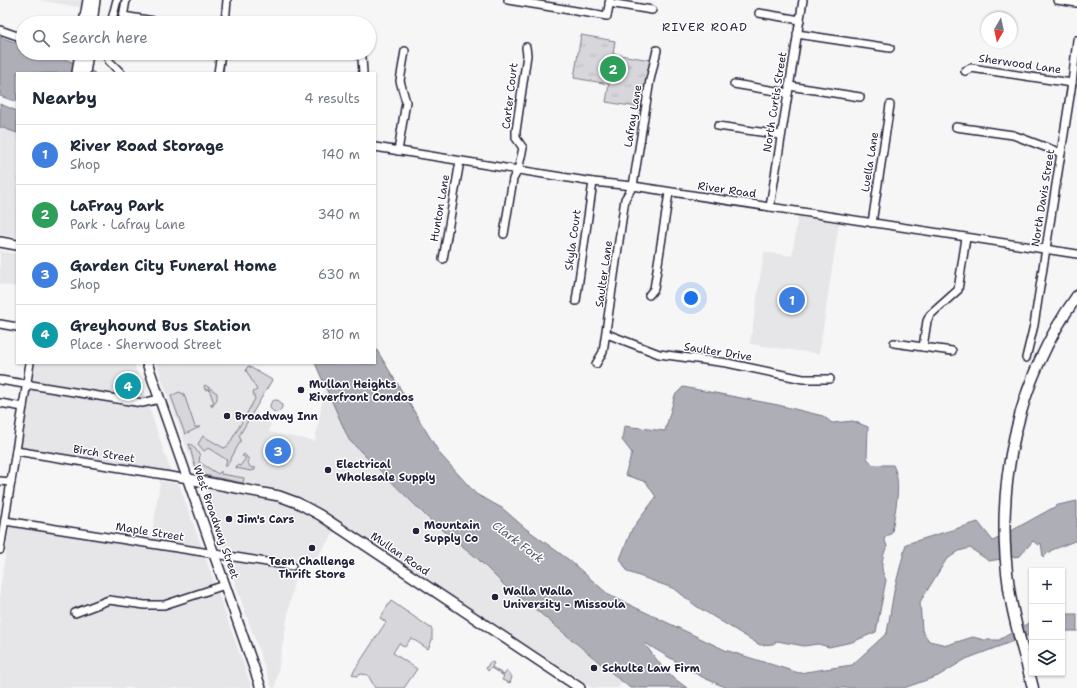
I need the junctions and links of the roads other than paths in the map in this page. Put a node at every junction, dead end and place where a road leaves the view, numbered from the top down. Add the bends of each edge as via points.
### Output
1 (88, 0) edge
2 (95, 0) edge
3 (117, 0) edge
4 (126, 0) edge
5 (227, 0) edge
6 (508, 0) edge
7 (803, 0) edge
8 (1058, 0) edge
9 (610, 2) edge
10 (1077, 3) edge
11 (652, 10) dead end
12 (759, 13) dead end
13 (85, 16) edge
14 (93, 16) edge
15 (113, 16) edge
16 (124, 16) edge
17 (226, 16) edge
18 (800, 20) junction
19 (0, 30) edge
20 (798, 34) junction
21 (16, 36) edge
22 (1077, 42) edge
23 (526, 47) dead end
24 (890, 48) dead end
25 (657, 50) dead end
26 (404, 51) dead end
27 (79, 60) edge
28 (87, 60) edge
29 (109, 60) edge
30 (220, 60) edge
31 (362, 60) edge
32 (965, 71) dead end
33 (77, 72) edge
34 (85, 72) edge
35 (120, 72) edge
36 (218, 72) edge
37 (363, 72) edge
38 (1075, 74) edge
39 (1072, 83) junction
40 (734, 84) dead end
41 (789, 90) junction
42 (860, 97) dead end
43 (890, 105) dead end
44 (718, 126) dead end
45 (956, 127) dead end
46 (781, 135) junction
47 (376, 147) edge
48 (398, 151) junction
49 (1061, 153) junction
50 (460, 161) junction
51 (518, 170) junction
52 (593, 182) junction
53 (633, 186) junction
54 (669, 193) junction
55 (770, 207) junction
56 (872, 223) junction
57 (504, 234) dead end
58 (966, 238) junction
59 (0, 242) edge
60 (16, 244) edge
61 (1045, 250) junction
62 (1077, 254) edge
63 (443, 259) dead end
64 (649, 295) dead end
65 (1077, 296) edge
66 (576, 301) dead end
67 (0, 324) edge
68 (16, 327) edge
69 (607, 334) junction
70 (894, 342) dead end
71 (923, 347) junction
72 (952, 352) dead end
73 (1026, 358) dead end
74 (30, 364) edge
75 (148, 364) edge
76 (596, 364) dead end
77 (830, 379) dead end
78 (0, 380) edge
79 (27, 384) junction
80 (160, 399) junction
81 (0, 403) edge
82 (23, 407) junction
83 (16, 452) junction
84 (189, 479) junction
85 (0, 481) edge
86 (11, 482) junction
87 (5, 521) junction
88 (0, 550) edge
89 (213, 553) junction
90 (292, 566) dead end
91 (224, 584) junction
92 (75, 613) dead end
93 (261, 688) edge
94 (580, 688) edge
95 (1033, 688) edge

1 - 13 main road
2 - 14 main road
3 - 15 street
4 - 16 street
5 - 17 street
6 - 9 street via 607,16
7 - 18 street, North Curtis Street
8 - 10 street
9 - 11 street
12 - 18 street
18 - 20 street, North Curtis Street
19 - 21 street
20 - 24 street
20 - 41 street, North Curtis Street
22 - 38 street, North Davis Street
23 - 51 street, Carter Court via 516,131 516,138 523,148
25 - 53 street, Lafray Lane
26 - 48 street via 400,81 406,102
27 - 33 main road
28 - 34 main road
29 - 35 street
30 - 36 street
31 - 37 street
32 - 39 street, Sherwood Lane via 971,68
38 - 39 street, North Davis Street
39 - 49 street, North Davis Street
40 - 41 street
41 - 42 street
41 - 46 street, North Curtis Street
43 - 56 street, Luella Lane
44 - 46 street
45 - 49 street via 1014,135
46 - 55 street, North Curtis Street
47 - 48 street, River Road
48 - 50 street, River Road
49 - 61 street, North Davis Street
50 - 51 street, River Road
50 - 63 street, Hunton Lane
51 - 52 street, River Road
51 - 57 street, Carter Court via 513,179
52 - 53 street, River Road
52 - 66 street, Skyla Court
53 - 54 street, River Road
53 - 69 street, Saulter Lane via 625,199
54 - 55 street, River Road
54 - 64 street via 654,290
55 - 56 street, River Road
56 - 58 street, River Road
58 - 61 street, River Road
58 - 71 street via 958,290 930,315
59 - 60 main road
61 - 62 street, River Road
61 - 73 street, North Davis Street via 1034,325
65 - 95 highway via 1054,332 1027,390 1014,437 1006,485 1004,518 1009,589
67 - 68 street
69 - 76 street, Saulter Lane via 603,352
69 - 77 street, Saulter Drive via 659,354 727,363 803,379
70 - 71 street
71 - 72 street
74 - 79 street
75 - 80 main road, West Broadway Street
78 - 79 street
79 - 80 street via 142,403
79 - 82 street
80 - 84 main road, West Broadway Street
81 - 82 street
82 - 83 street
83 - 84 street, Birch Street
83 - 86 street
84 - 89 main road, West Broadway Street
84 - 94 main road, Mullan Road via 279,496 298,503
85 - 86 street
86 - 87 street
87 - 88 street
87 - 89 street, Maple Street
89 - 90 street, Maple Street
89 - 91 main road, West Broadway Street
91 - 92 street via 158,605 109,600
91 - 93 main road, West Broadway Street

